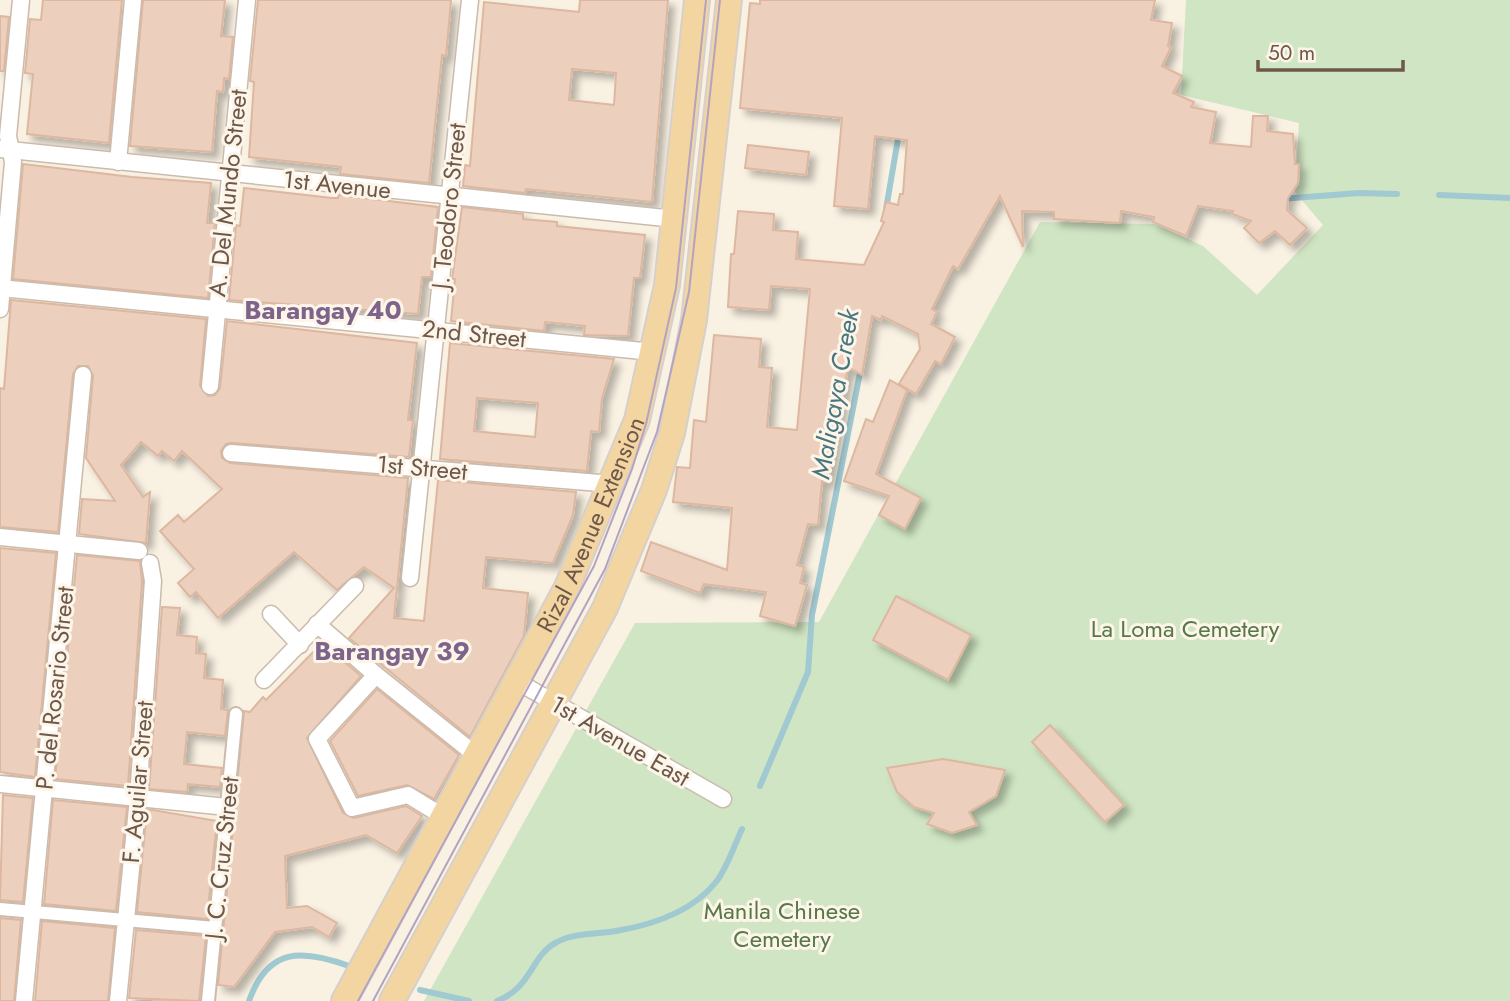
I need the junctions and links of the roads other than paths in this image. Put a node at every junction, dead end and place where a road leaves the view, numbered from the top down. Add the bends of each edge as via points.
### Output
1 (21, 0) edge
2 (133, 0) edge
3 (247, 0) edge
4 (470, 0) edge
5 (697, 0) edge
6 (729, 0) edge
7 (5, 149) edge
8 (118, 162) junction
9 (230, 173) junction
10 (678, 190) junction
11 (708, 194) junction
12 (450, 197) junction
13 (675, 219) junction
14 (1, 288) edge
15 (0, 309) edge
16 (216, 309) junction
17 (437, 331) junction
18 (653, 352) junction
19 (83, 374) dead end
20 (210, 386) dead end
21 (231, 453) dead end
22 (423, 468) junction
23 (612, 484) junction
24 (0, 537) edge
25 (69, 544) junction
26 (410, 578) dead end
27 (355, 586) dead end
28 (271, 614) dead end
29 (317, 624) junction
30 (300, 645) junction
31 (376, 675) junction
32 (264, 680) dead end
33 (518, 682) junction
34 (554, 703) junction
35 (236, 714) dead end
36 (477, 756) junction
37 (0, 784) edge
38 (45, 789) junction
39 (138, 798) junction
40 (723, 799) dead end
41 (227, 807) junction
42 (444, 817) junction
43 (0, 909) edge
44 (32, 912) junction
45 (126, 918) junction
46 (215, 928) junction
47 (24, 1001) edge
48 (118, 1001) edge
49 (208, 1001) edge
50 (344, 1001) edge
51 (392, 1001) edge

1 - 7 street
2 - 8 street
3 - 9 street, A. Del Mundo Street
4 - 12 street, J. Teodoro Street
5 - 10 main road, Rizal Avenue Extension
6 - 11 main road, Rizal Avenue Extension
7 - 8 street, 1st Avenue
7 - 14 street via 13,162
8 - 9 street, 1st Avenue
9 - 12 street, 1st Avenue
9 - 16 street, A. Del Mundo Street
10 - 11 main road
10 - 13 main road, Rizal Avenue Extension
11 - 34 main road, Rizal Avenue Extension via 689,352 668,444 605,608
12 - 13 street, 1st Avenue
12 - 17 street, J. Teodoro Street
13 - 18 main road, Rizal Avenue Extension
14 - 15 street
14 - 16 street, 2nd Street
16 - 17 street, 2nd Street
16 - 20 street, A. Del Mundo Street
17 - 18 street, 2nd Street
17 - 22 street, J. Teodoro Street
18 - 23 main road, Rizal Avenue Extension via 637,420
19 - 25 street, P. del Rosario Street
21 - 22 street, 1st Street
22 - 23 street, 1st Street
22 - 26 street, J. Teodoro Street
23 - 33 main road, Rizal Avenue Extension
24 - 25 street
25 - 38 street, P. del Rosario Street
25 - 39 street, F. Aguilar Street via 145,557 153,581
27 - 29 street
28 - 30 street
29 - 30 street
29 - 31 street
30 - 32 street
31 - 36 street
31 - 42 street via 316,740 351,808 408,795
33 - 34 street, 1st Avenue East
33 - 36 main road, Rizal Avenue Extension
34 - 40 street, 1st Avenue East
34 - 51 main road, Rizal Avenue Extension
35 - 41 street, J. C. Cruz Street
36 - 42 main road, Rizal Avenue Extension
37 - 38 street
38 - 39 street
38 - 44 street, P. del Rosario Street
39 - 41 street
39 - 45 street, F. Aguilar Street
41 - 46 street, J. C. Cruz Street
42 - 50 main road, Rizal Avenue Extension
43 - 44 street
44 - 45 street
44 - 47 street, P. del Rosario Street
45 - 46 street
45 - 48 street, F. Aguilar Street
46 - 49 street, J. C. Cruz Street

